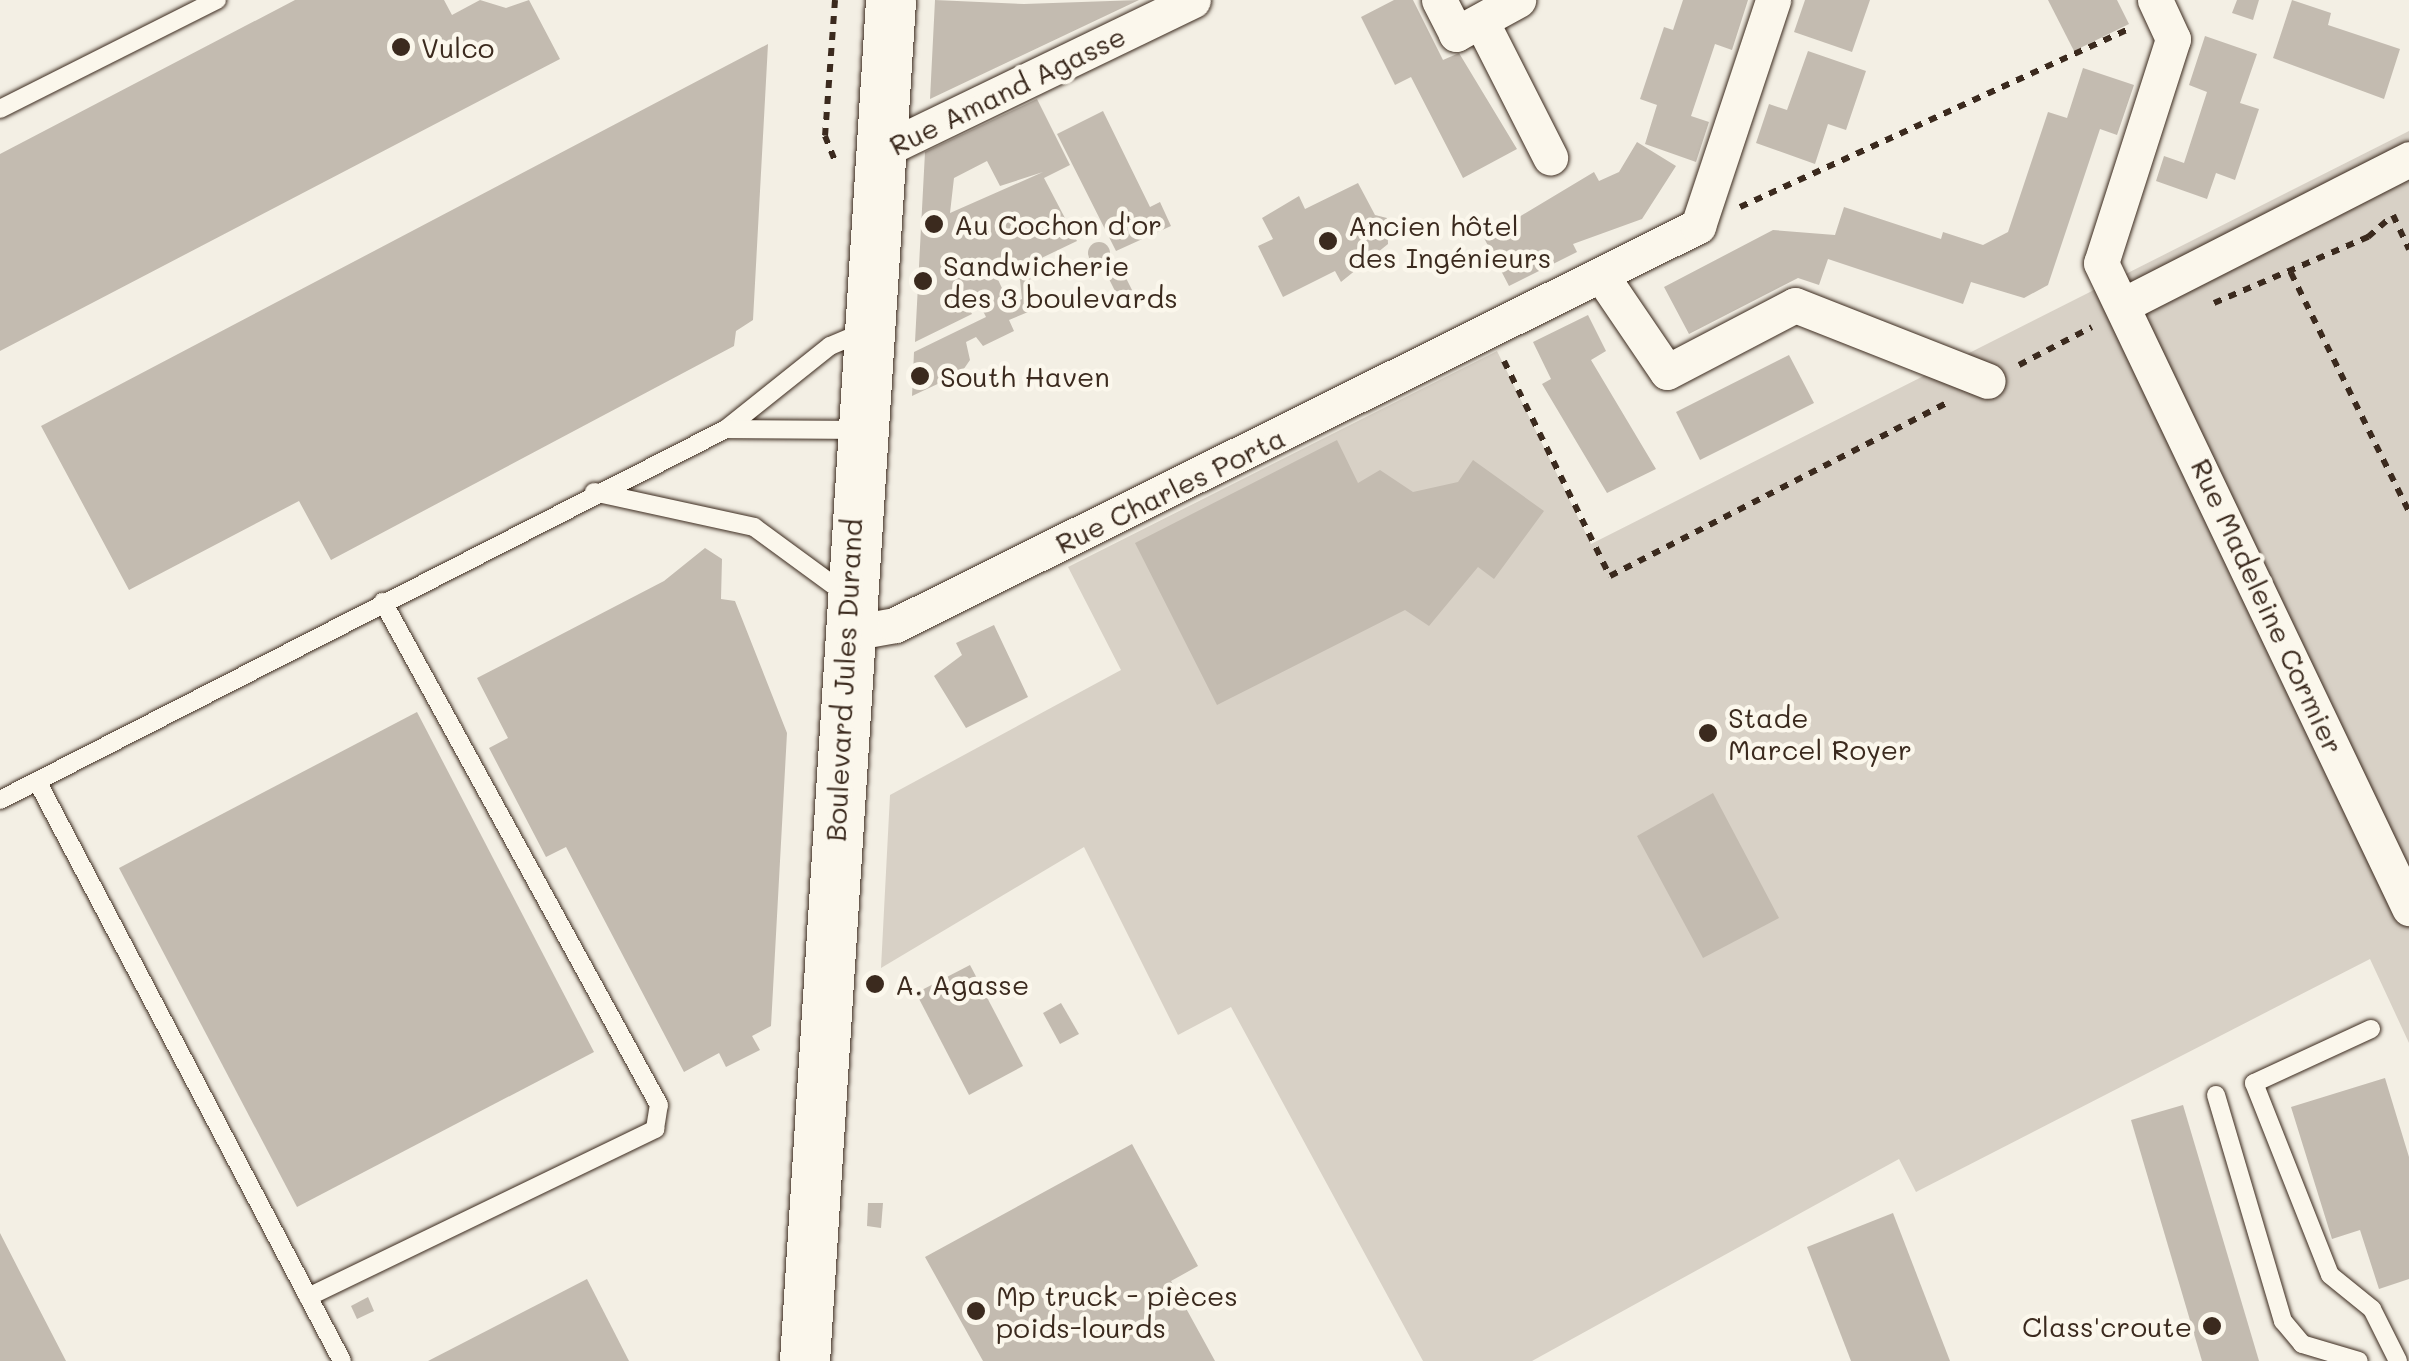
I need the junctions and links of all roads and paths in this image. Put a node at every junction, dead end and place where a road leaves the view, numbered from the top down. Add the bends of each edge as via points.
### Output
1 (218, 0) edge
2 (891, 0) edge
3 (1193, 0) edge
4 (1439, 0) edge
5 (1518, 0) edge
6 (1773, 0) edge
7 (2156, 1) edge
8 (1480, 21) junction
9 (0, 109) edge
10 (875, 154) junction
11 (1550, 157) dead end
12 (2409, 159) edge
13 (2400, 206) dead end
14 (2392, 217) junction
15 (1698, 226) junction
16 (2409, 249) edge
17 (2292, 273) junction
18 (1601, 275) junction
19 (2208, 305) dead end
20 (2130, 318) junction
21 (864, 332) junction
22 (1490, 332) junction
23 (1988, 381) junction
24 (726, 429) junction
25 (857, 430) junction
26 (594, 492) junction
27 (2409, 512) edge
28 (383, 602) junction
29 (846, 615) junction
30 (37, 781) junction
31 (0, 800) edge
32 (2409, 908) edge
33 (2371, 1030) dead end
34 (2216, 1095) dead end
35 (308, 1297) junction
36 (342, 1361) edge
37 (805, 1361) edge
38 (2359, 1361) edge
39 (2398, 1361) edge

1 - 9 lane
2 - 10 main road, Boulevard Jules Durand
3 - 10 street, Rue Amand Agasse
4 - 8 street via 1456,34
5 - 8 street
6 - 15 street
7 - 15 path via 2132,27
7 - 20 street, Rue Madeleine Cormier via 2173,39 2101,263
8 - 11 street
10 - 21 main road, Boulevard Jules Durand
12 - 20 street
13 - 14 path
14 - 16 path
14 - 17 path
15 - 18 street, Rue Charles Porta
17 - 19 path
17 - 27 path
18 - 22 street, Rue Charles Porta
18 - 23 street via 1666,372 1796,305
20 - 23 path via 2095,326
20 - 32 street, Rue Madeleine Cormier
21 - 24 lane via 830,346
21 - 25 main road, Boulevard Jules Durand
22 - 23 path via 1610,576
22 - 29 street, Rue Charles Porta via 895,625
24 - 25 lane
24 - 26 lane
25 - 29 main road, Boulevard Jules Durand
26 - 28 lane
26 - 29 lane via 754,526
28 - 30 lane
28 - 35 lane via 659,1105 655,1129
29 - 37 main road, Boulevard Jules Durand
30 - 31 lane
30 - 35 lane
33 - 39 lane via 2254,1083 2330,1276 2372,1309
34 - 38 lane via 2283,1322 2302,1344
35 - 36 lane

